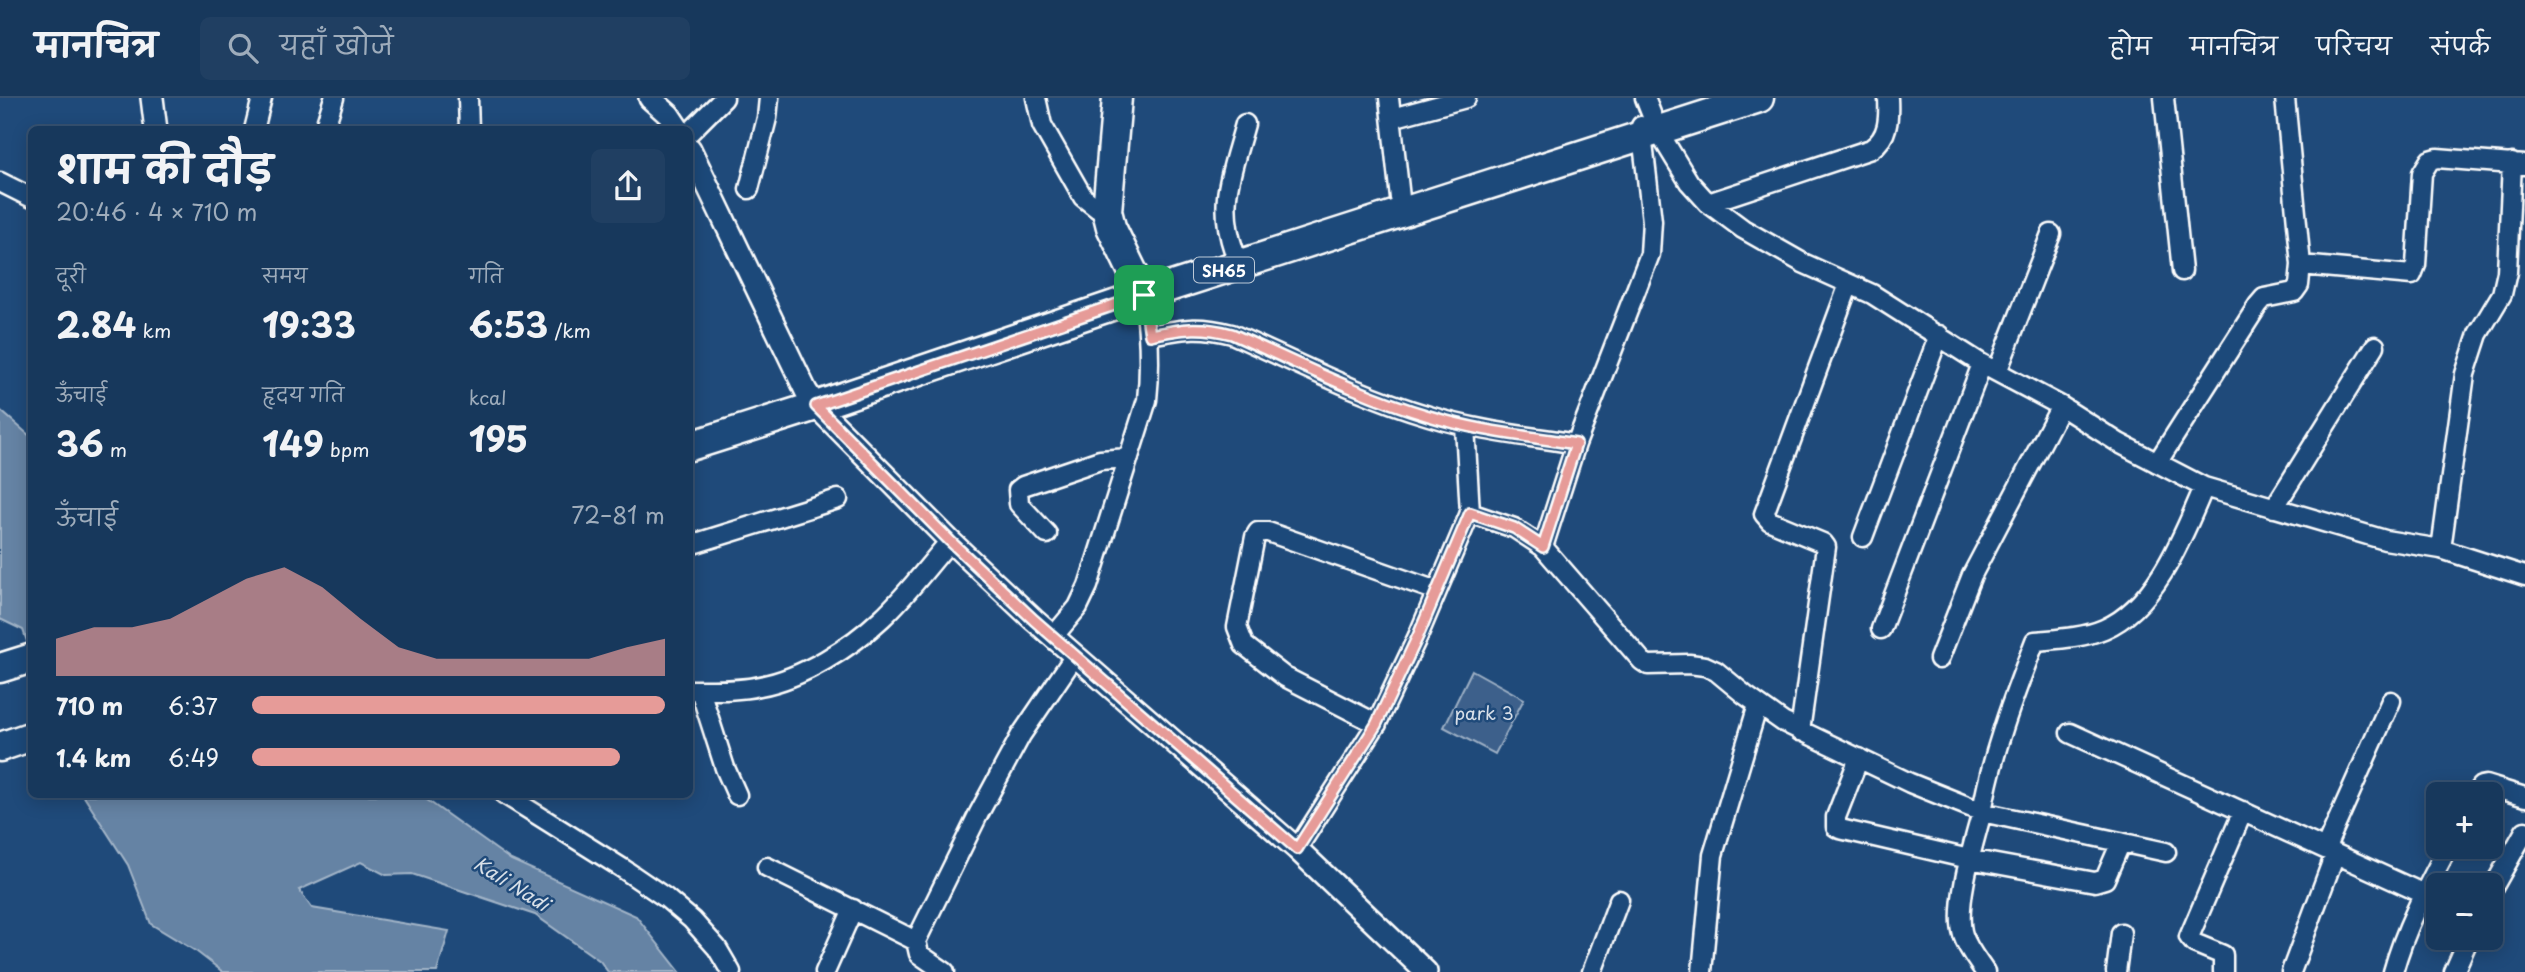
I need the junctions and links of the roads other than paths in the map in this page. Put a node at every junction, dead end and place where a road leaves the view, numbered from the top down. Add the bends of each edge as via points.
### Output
1 (152, 98) edge
2 (262, 98) edge
3 (334, 98) edge
4 (468, 98) edge
5 (650, 98) edge
6 (724, 98) edge
7 (769, 98) edge
8 (1036, 98) edge
9 (1117, 98) edge
10 (1389, 98) edge
11 (1466, 98) edge
12 (1711, 98) edge
13 (1759, 98) edge
14 (1888, 98) edge
15 (2164, 98) edge
16 (2284, 98) edge
17 (1392, 118) junction
18 (1648, 120) edge
19 (1245, 124) dead end
20 (156, 126) edge
21 (255, 126) edge
22 (325, 126) edge
23 (469, 126) edge
24 (676, 126) edge
25 (693, 129) edge
26 (693, 155) edge
27 (2518, 164) edge
28 (0, 183) edge
29 (749, 189) dead end
30 (28, 196) edge
31 (1400, 198) junction
32 (1708, 203) junction
33 (1107, 211) junction
34 (2052, 234) dead end
35 (1234, 251) junction
36 (2301, 265) junction
37 (2182, 271) dead end
38 (1849, 284) junction
39 (1141, 289) junction
40 (1150, 335) junction
41 (1938, 335) junction
42 (2375, 346) dead end
43 (1989, 368) junction
44 (811, 399) junction
45 (2061, 406) junction
46 (1465, 426) junction
47 (693, 427) edge
48 (1576, 444) junction
49 (693, 445) edge
50 (1129, 458) junction
51 (2157, 463) junction
52 (2204, 487) junction
53 (838, 499) dead end
54 (2274, 508) junction
55 (1470, 513) junction
56 (1047, 534) dead end
57 (1863, 537) dead end
58 (950, 541) junction
59 (693, 544) edge
60 (1543, 547) junction
61 (2441, 549) junction
62 (2525, 576) edge
63 (1437, 591) junction
64 (1881, 629) dead end
65 (1053, 637) junction
66 (1074, 657) junction
67 (28, 659) edge
68 (1939, 659) dead end
69 (0, 668) edge
70 (695, 690) edge
71 (2391, 701) dead end
72 (1758, 705) junction
73 (1377, 724) junction
74 (1800, 730) junction
75 (2070, 733) dead end
76 (28, 737) edge
77 (0, 747) edge
78 (1859, 758) junction
79 (2503, 790) edge
80 (737, 795) dead end
81 (2525, 797) edge
82 (509, 798) edge
83 (2243, 811) junction
84 (1982, 812) junction
85 (2525, 831) edge
86 (2121, 842) junction
87 (1297, 849) junction
88 (2330, 851) junction
89 (2166, 852) dead end
90 (1969, 859) junction
91 (2442, 859) edge
92 (767, 867) dead end
93 (2501, 873) edge
94 (2424, 894) junction
95 (1619, 900) dead end
96 (853, 909) junction
97 (2121, 933) dead end
98 (916, 941) junction
99 (2464, 950) edge
100 (731, 972) edge
101 (825, 972) edge
102 (945, 972) edge
103 (1426, 972) edge
104 (1592, 972) edge
105 (1702, 972) edge
106 (1985, 972) edge
107 (2116, 972) edge
108 (2223, 972) edge
109 (2291, 972) edge
110 (2393, 972) edge
111 (2454, 972) edge

1 - 20 street
2 - 21 street
3 - 22 street
4 - 23 street
5 - 24 street
6 - 25 street
7 - 29 street
8 - 33 street via 1042,125 1083,197
9 - 33 main road
10 - 17 street
11 - 17 street
12 - 18 main road, SH65
13 - 18 main road, SH65
14 - 32 street via 1886,133 1871,149
15 - 37 street
16 - 36 street
17 - 31 street
18 - 31 main road, SH65
18 - 32 street
18 - 39 main road, SH65
18 - 48 street via 1650,254
19 - 35 street via 1226,197 1227,231
26 - 44 street
27 - 36 street via 2430,160 2422,173 2412,275
27 - 61 street via 2502,294 2478,334 2465,374
28 - 30 street
31 - 35 main road, SH65
32 - 38 street via 1743,229
33 - 39 main road
34 - 43 street
35 - 39 main road, SH65
36 - 51 street via 2294,292 2264,298 2258,305
38 - 41 street
38 - 74 street via 1764,514 1826,547
39 - 40 street
39 - 44 main road, SH65
40 - 46 street via 1191,327 1232,334 1376,398
40 - 50 street via 1147,400
41 - 43 street
41 - 57 street
42 - 54 street
43 - 45 street
43 - 64 street
44 - 47 main road, SH65
44 - 49 main road, SH65
44 - 58 street
45 - 51 street
45 - 68 street via 1972,575
46 - 48 street
46 - 55 street
48 - 60 street
50 - 56 street via 1100,460 1018,490 1019,504
50 - 65 street via 1088,586 1078,607
51 - 52 street
52 - 54 street
52 - 84 street via 2176,552 2154,586 2127,614 2104,629 2035,642 2003,725
53 - 59 street
54 - 61 street via 2385,540
55 - 60 street via 1514,528
55 - 63 street
58 - 65 street
58 - 70 street via 882,618 845,647 798,673 761,686
60 - 72 street via 1642,661 1659,666 1705,666
61 - 62 street
63 - 73 street
63 - 73 street via 1268,531 1255,537 1237,627 1244,645 1285,677
65 - 66 street
66 - 87 street
66 - 98 street via 1021,735
67 - 69 main road
70 - 80 street
71 - 88 street
72 - 74 street
72 - 105 street via 1713,855
73 - 87 street
74 - 78 street
75 - 83 street
76 - 77 main road
78 - 84 street
78 - 90 street via 1836,827
79 - 81 street
82 - 100 street via 666,898 717,948
83 - 88 street
83 - 108 street via 2189,937 2223,955
84 - 86 street
84 - 90 street
85 - 93 street
86 - 89 street
86 - 90 street via 2102,882
87 - 103 street
88 - 94 street
88 - 109 street
90 - 106 street via 1962,933
91 - 94 street
92 - 96 street
94 - 110 street
95 - 104 street
96 - 98 street
96 - 101 street
97 - 107 street
98 - 102 street via 919,954
99 - 111 street

